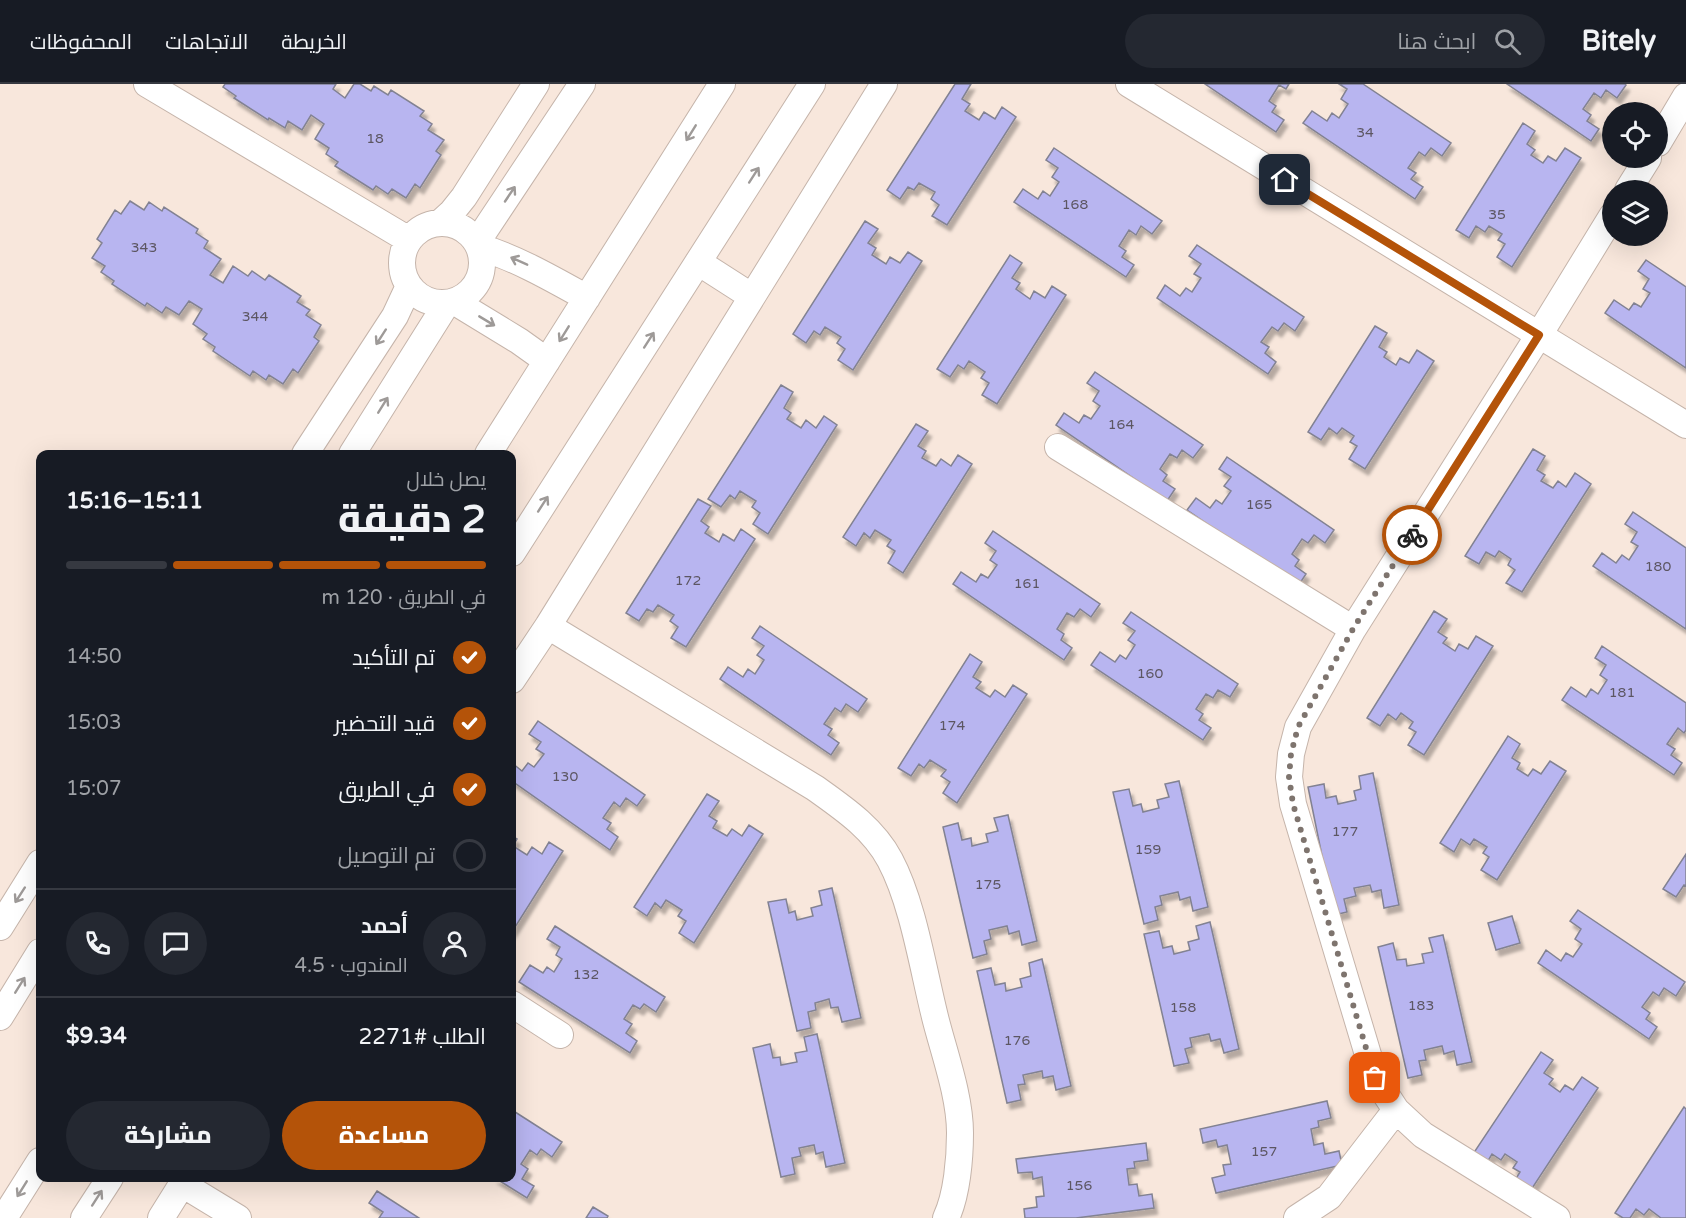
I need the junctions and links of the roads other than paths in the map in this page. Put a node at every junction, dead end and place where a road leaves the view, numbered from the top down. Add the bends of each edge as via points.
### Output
1 (147, 84) edge
2 (536, 84) edge
3 (582, 84) edge
4 (722, 84) edge
5 (812, 84) edge
6 (884, 84) edge
7 (1129, 84) edge
8 (1686, 96) edge
9 (1668, 126) edge
10 (441, 222) junction
11 (1602, 232) edge
12 (409, 240) junction
13 (478, 245) junction
14 (698, 262) junction
15 (409, 286) junction
16 (751, 296) junction
17 (587, 298) junction
18 (451, 302) junction
19 (1539, 335) junction
20 (547, 361) junction
21 (1686, 425) edge
22 (1058, 447) dead end
23 (308, 450) edge
24 (355, 450) edge
25 (491, 450) edge
26 (516, 547) edge
27 (548, 626) junction
28 (1353, 629) junction
29 (516, 674) edge
30 (36, 869) edge
31 (0, 927) edge
32 (36, 958) edge
33 (516, 1007) edge
34 (0, 1017) edge
35 (560, 1035) dead end
36 (1396, 1110) junction
37 (36, 1167) edge
38 (107, 1182) edge
39 (183, 1182) edge
40 (185, 1182) edge
41 (948, 1217) edge
42 (4, 1218) edge
43 (84, 1218) edge
44 (161, 1218) edge
45 (238, 1218) edge
46 (1298, 1218) edge
47 (1557, 1218) edge

1 - 12 street
2 - 10 street via 464,197
13 -> 3 street
4 -> 17 street
14 -> 5 street
6 - 16 street
7 - 19 street
8 - 9 street
10 - 12 street via 418,231
10 - 13 street via 462,227
11 - 19 street
12 - 15 street via 402,263
17 -> 13 street via 531,266
13 - 18 street via 483,258 479,280 465,297
14 - 16 street
26 -> 14 street
15 - 18 street via 425,300
15 -> 23 street via 395,316
16 - 27 street
17 -> 20 street
18 -> 20 street
24 -> 18 street
19 - 21 street
19 - 28 street
20 - 25 street
22 - 28 street
27 - 29 street
27 - 41 street via 815,788 870,831 890,859 906,898 954,1090 960,1131
28 - 36 street via 1298,727 1289,777 1293,804 1364,1047 1375,1078
30 -> 31 street
34 -> 32 street
33 - 35 street
36 - 46 street via 1329,1197
36 - 47 street via 1423,1135
37 -> 42 street
43 -> 38 street
39 - 44 street
40 - 45 street

